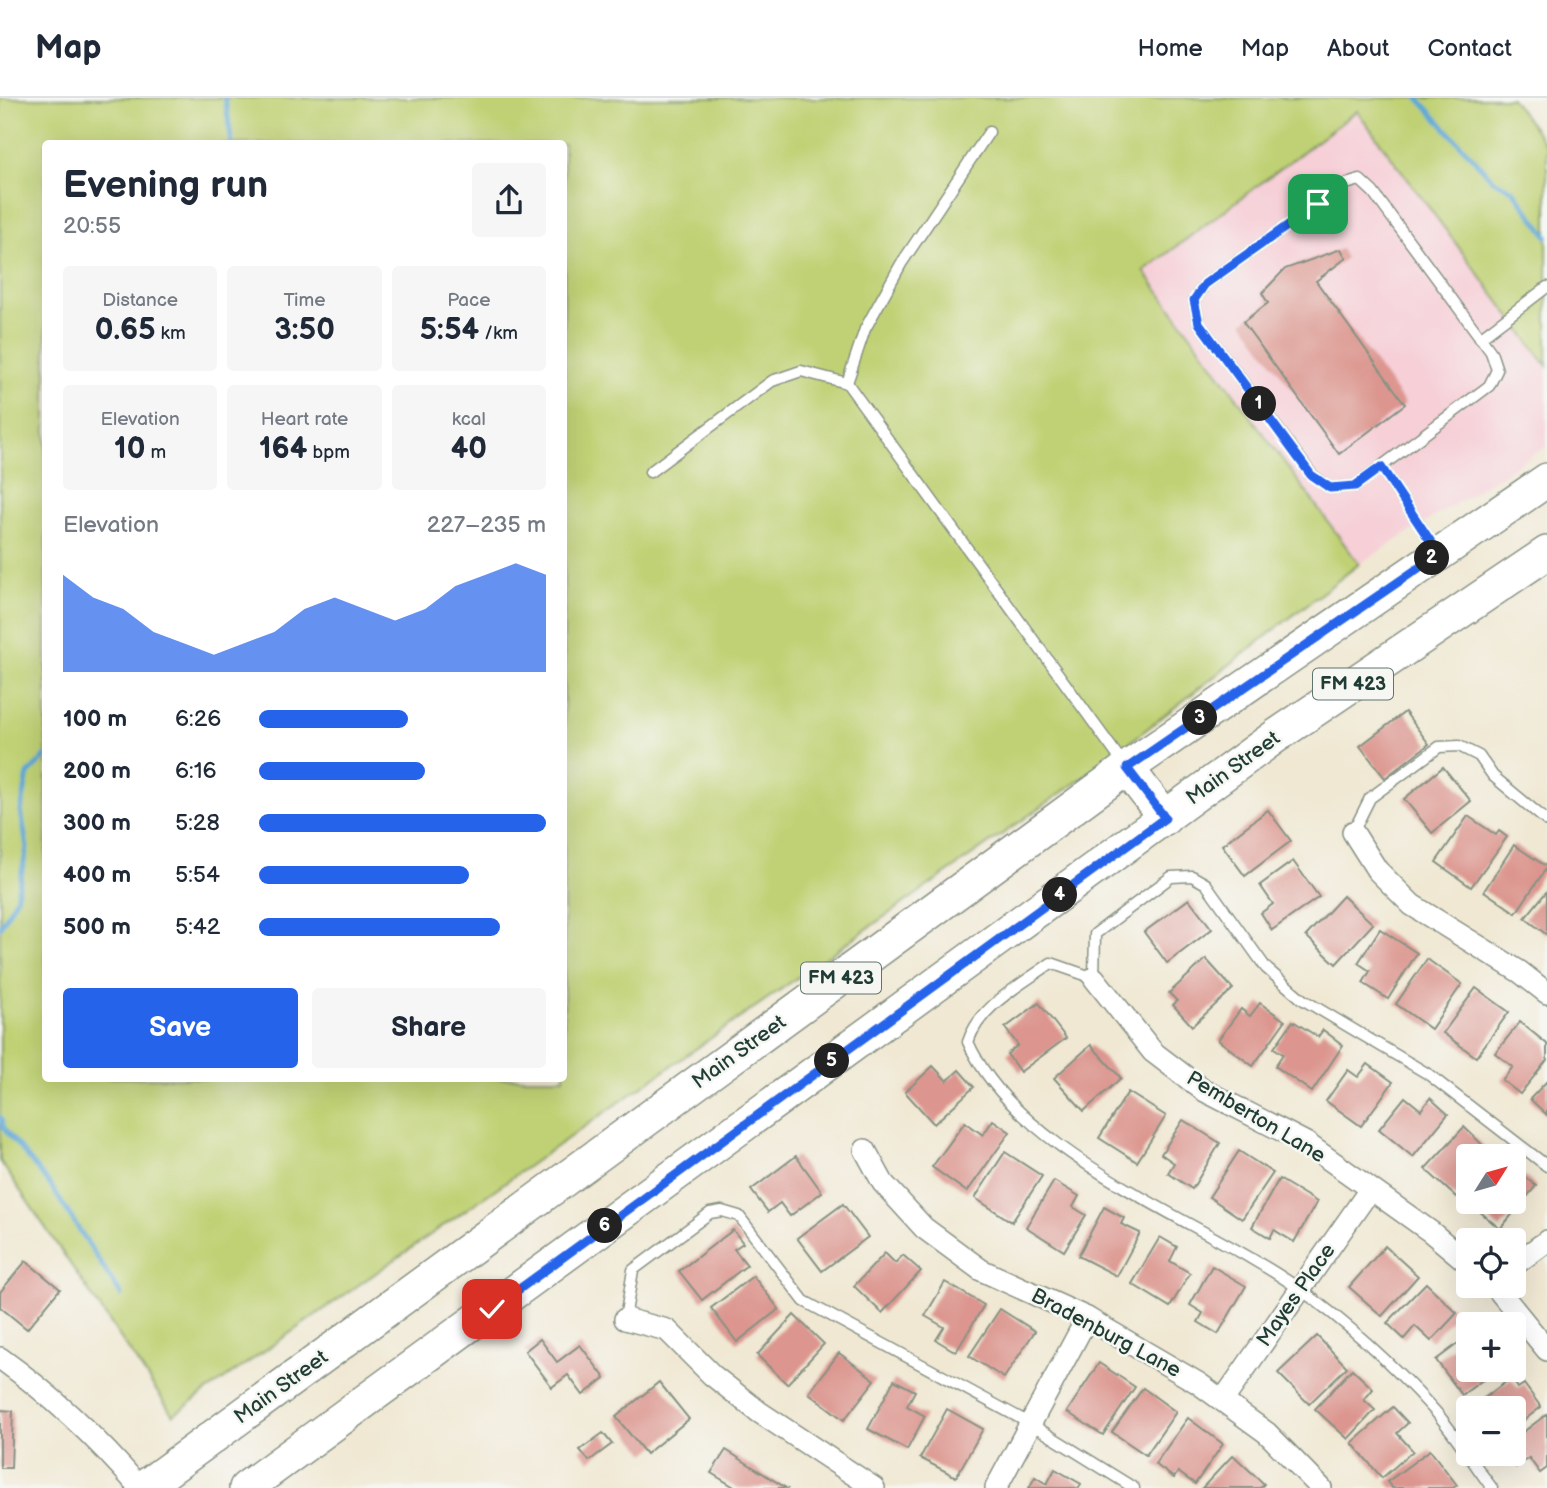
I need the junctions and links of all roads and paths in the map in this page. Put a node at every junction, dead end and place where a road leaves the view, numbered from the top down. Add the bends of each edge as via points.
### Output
1 (989, 132) dead end
2 (1547, 287) edge
3 (1480, 338) junction
4 (847, 383) junction
5 (1381, 467) junction
6 (650, 472) dead end
7 (1547, 480) edge
8 (1547, 553) edge
9 (1439, 554) junction
10 (1127, 768) junction
11 (1165, 818) junction
12 (1547, 821) edge
13 (1353, 832) joint
14 (1094, 978) junction
15 (1547, 993) edge
16 (865, 1150) dead end
17 (1547, 1166) edge
18 (1369, 1191) junction
19 (1547, 1241) edge
20 (1456, 1253) edge
21 (1526, 1256) edge
22 (1300, 1289) junction
23 (1505, 1298) edge
24 (1087, 1318) junction
25 (625, 1320) joint
26 (1547, 1350) edge
27 (0, 1358) edge
28 (1223, 1400) junction
29 (1031, 1423) junction
30 (142, 1488) edge
31 (246, 1488) edge
32 (874, 1488) edge
33 (996, 1488) edge
34 (1134, 1488) edge
35 (1321, 1488) edge
36 (1492, 1488) edge

1 - 4 lane via 901,264 866,329
2 - 3 lane
3 - 5 lane via 1497,370 1489,386
3 - 5 lane via 1360,180 1346,184 1205,284 1194,300 1199,323 1311,475 1330,488 1355,486
4 - 6 lane via 801,371 772,381
4 - 10 lane
5 - 9 lane
7 - 9 main road, Main Street / FM 423
8 - 11 main road, Main Street / FM 423 via 1276,736
9 - 10 main road, Main Street / FM 423
10 - 11 main road
10 - 30 main road, Main Street / FM 423
11 - 31 main road, Main Street / FM 423
12 - 13 lane via 1493,776 1479,756 1459,746 1439,747 1370,798
13 - 15 street via 1377,870 1412,905
14 - 17 lane via 1095,934 1171,877 1192,876 1206,884 1266,968 1302,999 1428,1074
14 - 18 street, Pemberton Lane via 1153,1052 1203,1090 1306,1143
14 - 22 lane via 1051,963 974,1024 968,1042 975,1059 1023,1115 1068,1153
16 - 24 street, Bradenburg Lane via 883,1183 924,1228 981,1270
18 - 20 street, Pemberton Lane
18 - 22 street, Mayes Place
19 - 21 street
22 - 28 street, Mayes Place
22 - 36 lane via 1365,1341 1436,1412
23 - 26 street
24 - 28 street, Bradenburg Lane
24 - 29 street
25 - 29 lane via 634,1270 710,1213 722,1211 739,1216 750,1228 804,1301
25 - 32 street via 667,1330 712,1375 759,1412
27 - 30 street via 100,1441
28 - 35 street, Bradenburg Lane via 1267,1433
29 - 33 street
29 - 34 lane

